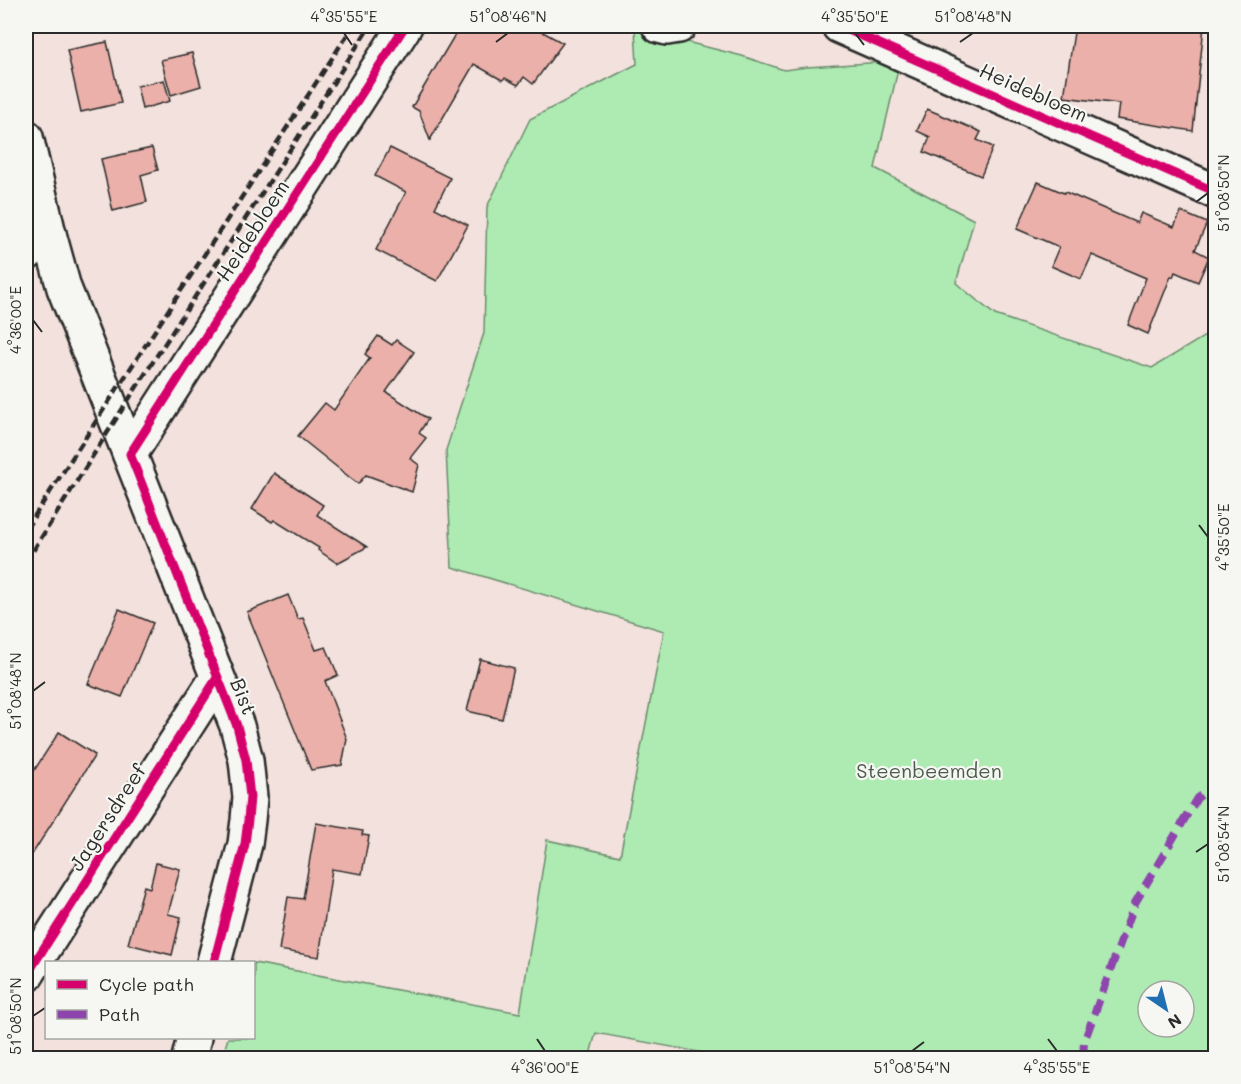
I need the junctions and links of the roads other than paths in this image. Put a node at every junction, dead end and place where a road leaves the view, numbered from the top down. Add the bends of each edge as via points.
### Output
1 (405, 26) edge
2 (659, 26) edge
3 (679, 26) edge
4 (839, 26) edge
5 (26, 137) edge
6 (1215, 192) edge
7 (37, 244) edge
8 (130, 454) junction
9 (217, 678) junction
10 (215, 961) edge
11 (26, 976) edge
12 (194, 1039) edge
13 (189, 1059) edge

1 - 8 street, Heidebloem
2 - 3 street
4 - 6 street, Heidebloem
5 - 7 street, Bist
7 - 8 street, Bist via 64,288
8 - 9 street, Bist
9 - 10 street, Bist via 237,726 246,760 249,797 245,844
9 - 11 street, Jagersdreef
12 - 13 street

